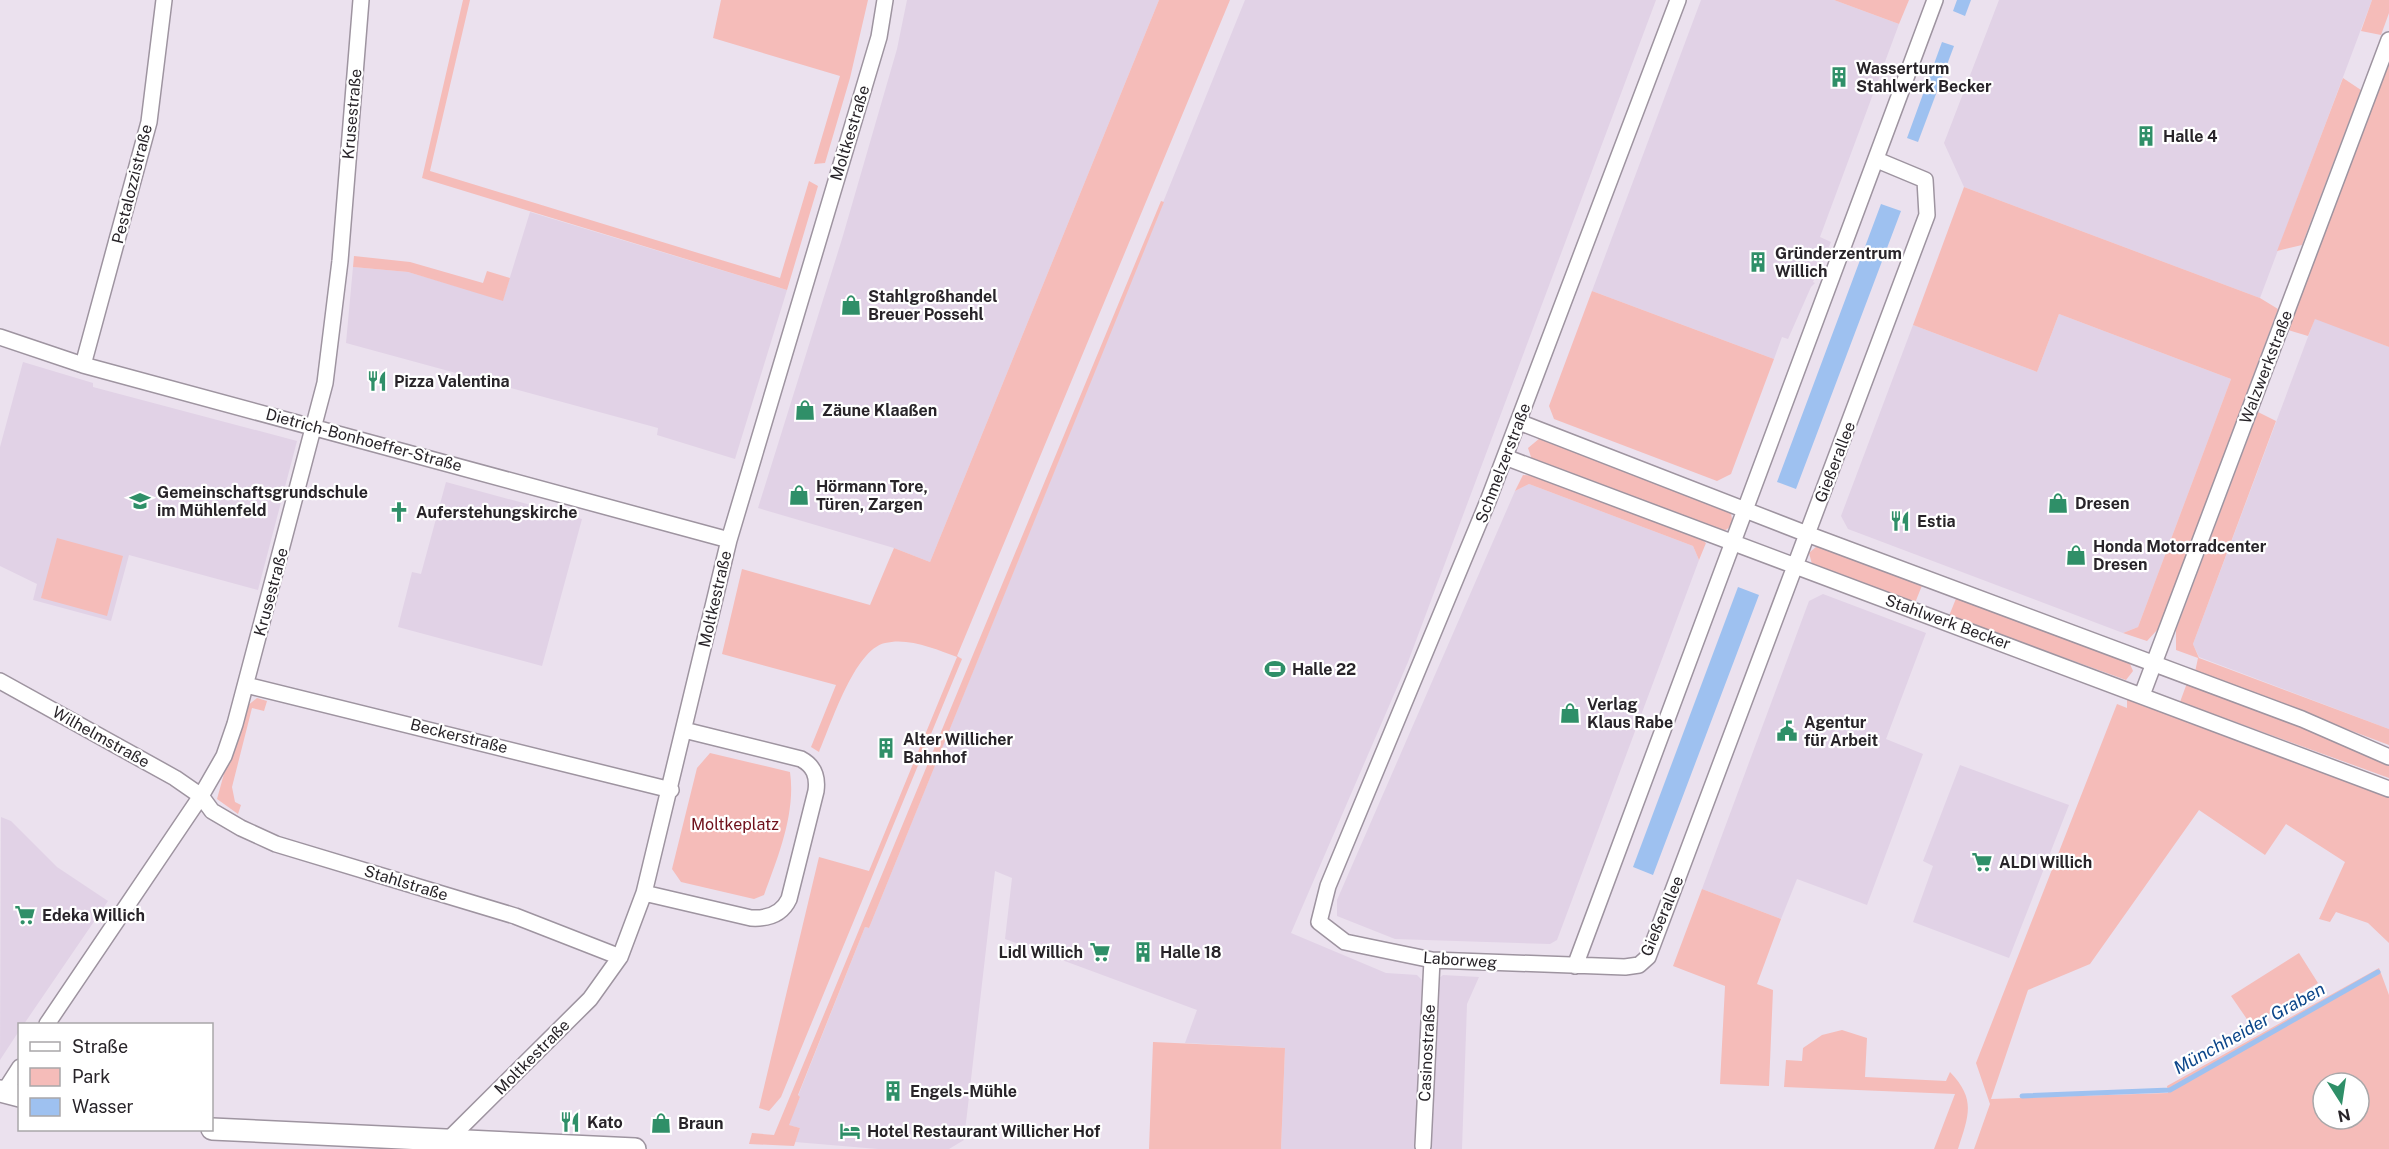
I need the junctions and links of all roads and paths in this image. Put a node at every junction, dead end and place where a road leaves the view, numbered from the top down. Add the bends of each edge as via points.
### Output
1 (164, 0) edge
2 (362, 0) edge
3 (885, 0) edge
4 (1678, 0) edge
5 (1935, 0) edge
6 (2389, 40) edge
7 (1877, 160) junction
8 (0, 337) edge
9 (84, 365) junction
10 (1519, 423) junction
11 (315, 426) junction
12 (1505, 457) junction
13 (1743, 510) junction
14 (1808, 534) junction
15 (729, 540) junction
16 (1731, 542) junction
17 (1796, 566) junction
18 (2155, 663) junction
19 (0, 681) edge
20 (246, 685) junction
21 (2142, 695) junction
22 (684, 730) junction
23 (2389, 757) edge
24 (2389, 789) edge
25 (671, 790) junction
26 (201, 796) junction
27 (644, 893) junction
28 (1318, 922) joint
29 (620, 957) junction
30 (1432, 960) junction
31 (1575, 966) junction
32 (48, 1023) edge
33 (18, 1071) edge
34 (8, 1093) edge
35 (213, 1129) edge
36 (447, 1141) junction
37 (360, 1143) edge
38 (1423, 1146) dead end
39 (635, 1149) edge

1 - 9 street, Pestalozzistraße via 148,122
2 - 11 street, Krusestraße via 340,261 325,383
3 - 15 street, Moltkestraße via 879,37
4 - 10 street, Schmelzerstraße
5 - 7 street
6 - 18 street, Walzwerkstraße
7 - 13 street
7 - 14 street, Gießerallee via 1925,180 1927,215
8 - 9 street, Dietrich-Bonhoeffer-Straße
9 - 11 street, Dietrich-Bonhoeffer-Straße
10 - 12 street, Schmelzerstraße
10 - 13 street, Stahlwerk Becker
11 - 15 street, Dietrich-Bonhoeffer-Straße
11 - 20 street, Krusestraße
12 - 16 street, Stahlwerk Becker
12 - 28 street, Schmelzerstraße via 1328,886
13 - 14 street, Stahlwerk Becker
13 - 16 street
14 - 17 street, Gießerallee
14 - 18 street, Stahlwerk Becker
15 - 22 street, Moltkestraße
16 - 17 street, Stahlwerk Becker
16 - 31 street
17 - 21 street, Stahlwerk Becker
17 - 31 street, Gießerallee via 1650,953 1643,963 1630,967
18 - 21 street, Walzwerkstraße
18 - 23 street, Stahlwerk Becker via 2302,718
19 - 26 street, Wilhelmstraße
20 - 25 street, Beckerstraße
20 - 26 street, Krusestraße via 224,756
21 - 24 street, Stahlwerk Becker
22 - 25 street, Moltkestraße
22 - 27 street via 796,757 812,768 817,779 816,791 789,898 779,912 758,918
25 - 27 street, Moltkestraße
26 - 29 street, Stahlstraße via 212,811 276,844 515,916
26 - 32 street, Krusestraße
27 - 29 street, Moltkestraße
28 - 30 street, Laborweg via 1346,942
29 - 36 street, Moltkestraße via 590,999
30 - 31 street, Laborweg
30 - 38 street, Casinostraße
33 - 34 street
35 - 37 street
36 - 37 street
36 - 39 street

